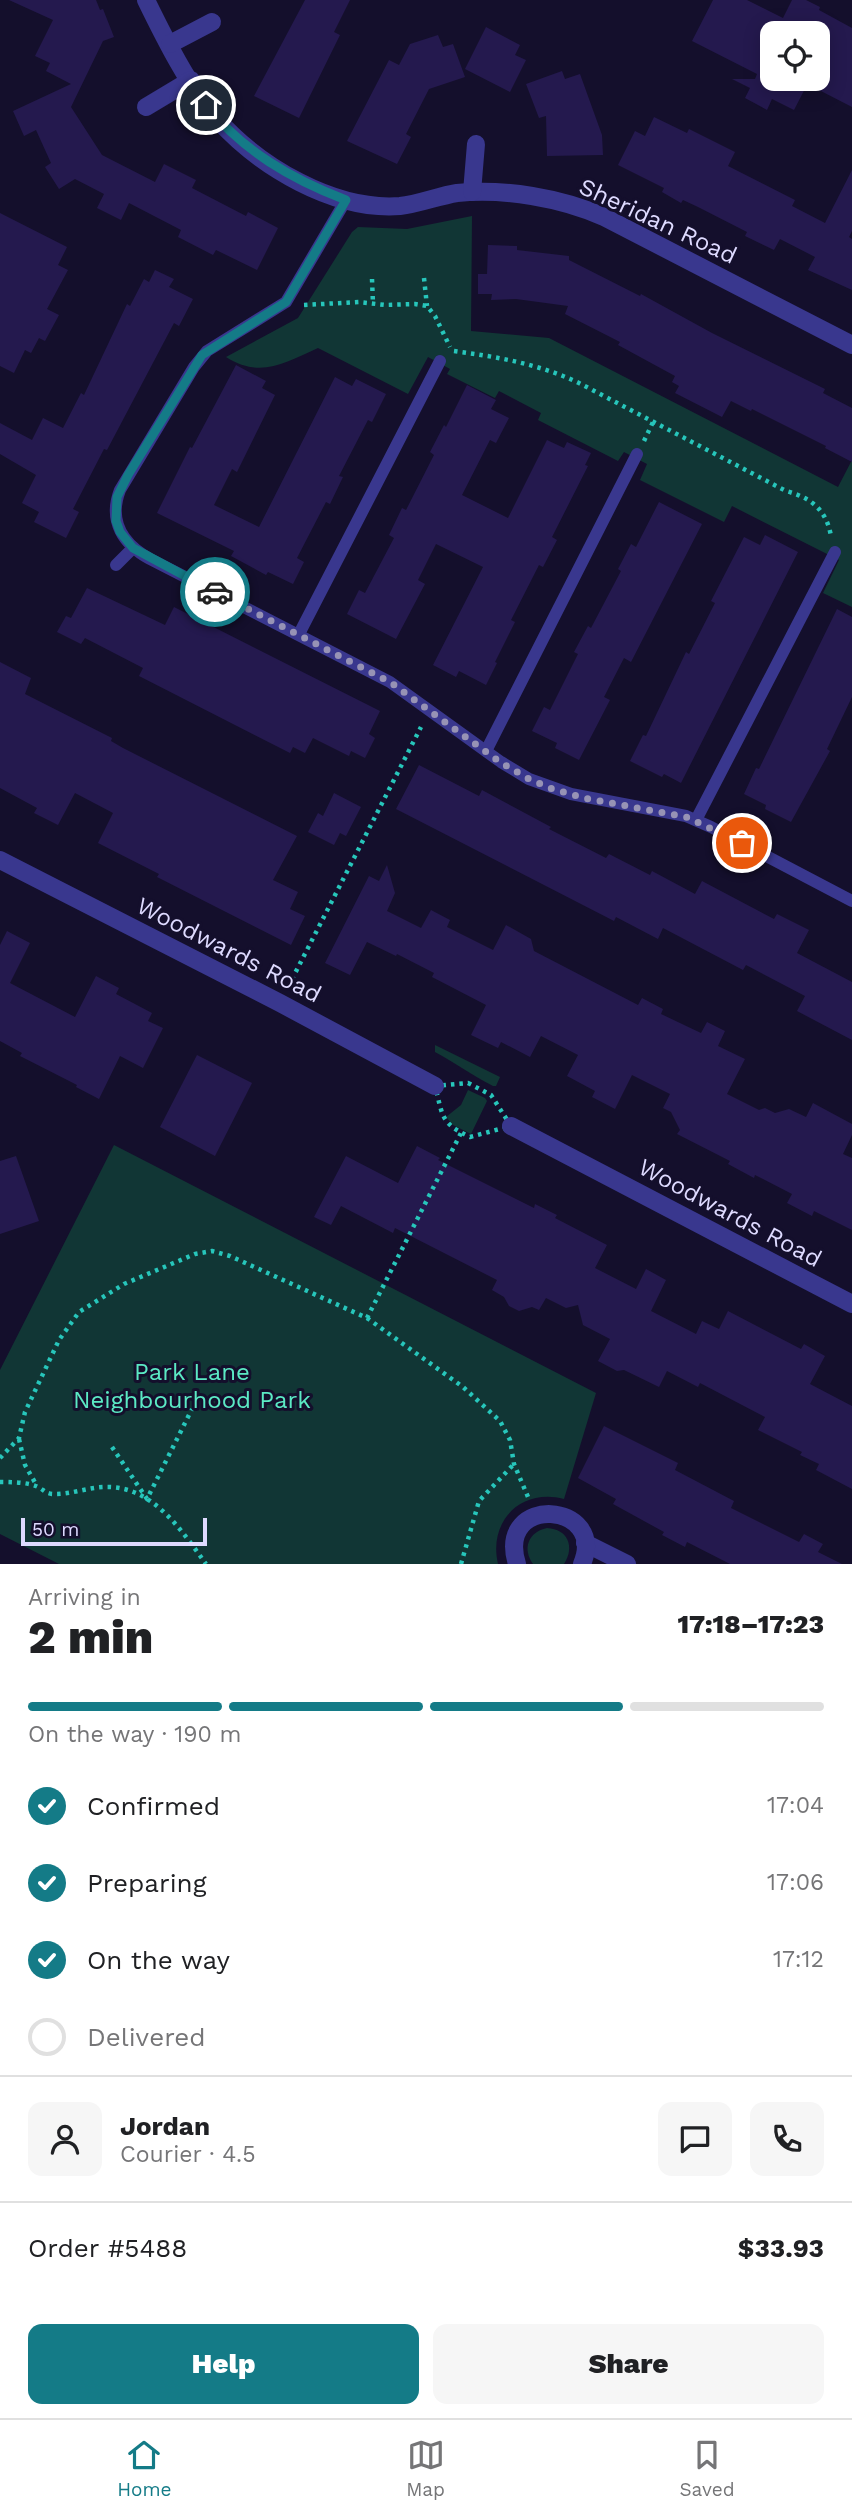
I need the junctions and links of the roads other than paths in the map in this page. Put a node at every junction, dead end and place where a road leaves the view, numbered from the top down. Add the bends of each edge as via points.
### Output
1 (146, 0) edge
2 (212, 22) dead end
3 (170, 44) junction
4 (191, 80) junction
5 (146, 107) dead end
6 (476, 144) dead end
7 (472, 192) junction
8 (346, 200) junction
9 (852, 345) edge
10 (440, 361) road end
11 (637, 454) dead end
12 (133, 548) junction
13 (835, 552) road end
14 (116, 565) dead end
15 (299, 634) junction
16 (486, 751) junction
17 (696, 820) junction
18 (0, 860) edge
19 (852, 901) edge
20 (435, 1086) road end
21 (511, 1126) road end
22 (852, 1304) edge
23 (585, 1543) junction
24 (517, 1564) edge
25 (582, 1564) edge
26 (627, 1564) edge

1 - 3 street, Sheridan Road
2 - 3 street
3 - 4 street, Sheridan Road
4 - 5 street
4 - 8 street, Sheridan Road via 217,120 244,145 294,178
6 - 7 street
7 - 8 street, Sheridan Road via 401,206
7 - 9 street, Sheridan Road via 544,198 590,211
8 - 12 lane via 286,302 211,348 194,367 117,497 116,521
10 - 15 lane
11 - 16 lane
12 - 14 lane
12 - 15 lane
13 - 17 lane
15 - 16 lane via 390,682
16 - 17 lane via 550,788
17 - 19 lane
18 - 20 street, Woodwards Road
21 - 22 street, Woodwards Road
23 - 24 street via 578,1526 564,1516 536,1515 516,1534
23 - 25 street
23 - 26 street

